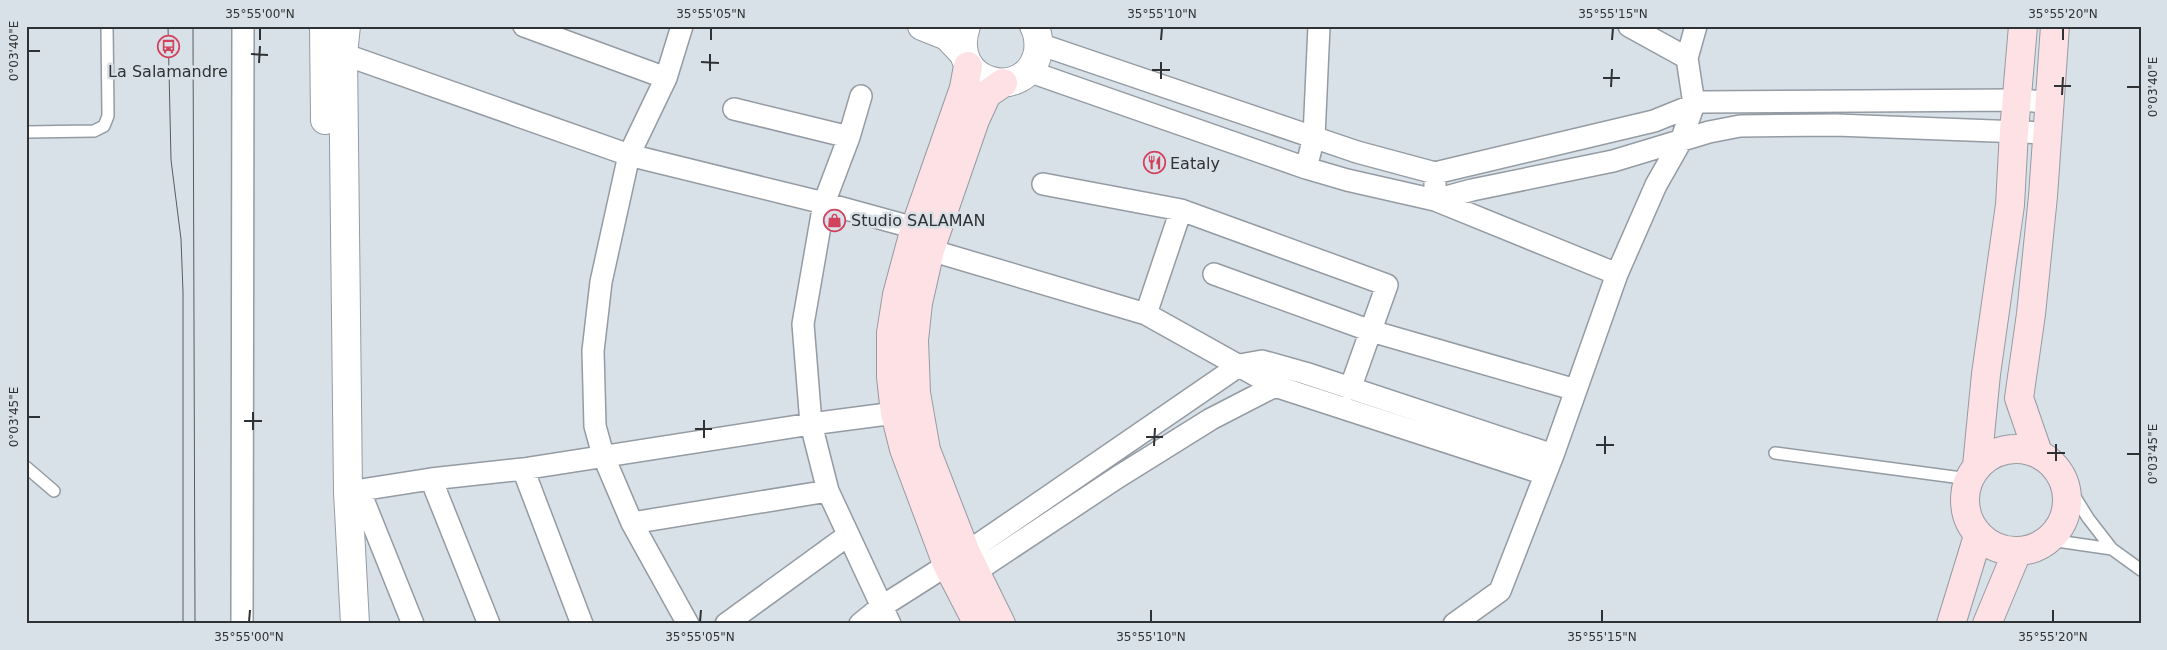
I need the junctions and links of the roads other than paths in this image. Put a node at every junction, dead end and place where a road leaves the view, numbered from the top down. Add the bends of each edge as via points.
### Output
1 (107, 26) edge
2 (244, 26) edge
3 (324, 26) edge
4 (346, 26) edge
5 (524, 26) edge
6 (682, 26) edge
7 (922, 26) edge
8 (966, 26) edge
9 (1319, 26) edge
10 (1629, 26) edge
11 (1696, 26) edge
12 (2055, 26) edge
13 (2021, 33) edge
14 (1042, 34) edge
15 (343, 54) junction
16 (1686, 58) junction
17 (966, 60) junction
18 (1028, 71) junction
19 (666, 78) junction
20 (1003, 83) junction
21 (861, 96) dead end
22 (2017, 100) junction
23 (2050, 102) junction
24 (1694, 104) junction
25 (734, 109) dead end
26 (2014, 131) junction
27 (26, 132) edge
28 (2048, 133) junction
29 (849, 137) junction
30 (1314, 137) junction
31 (1681, 141) junction
32 (629, 155) junction
33 (1306, 168) junction
34 (1435, 173) junction
35 (1043, 184) dead end
36 (1435, 200) junction
37 (824, 203) junction
38 (1181, 210) junction
39 (923, 239) junction
40 (1214, 274) dead end
41 (1617, 274) junction
42 (1146, 314) junction
43 (1371, 331) junction
44 (1240, 365) junction
45 (1275, 386) junction
46 (1350, 389) junction
47 (1576, 390) junction
48 (895, 413) junction
49 (811, 424) junction
50 (1775, 453) dead end
51 (2038, 453) junction
52 (603, 455) junction
53 (1549, 465) junction
54 (26, 467) edge
55 (523, 470) junction
56 (1973, 473) junction
57 (2062, 476) junction
58 (431, 479) junction
59 (54, 491) dead end
60 (828, 491) junction
61 (354, 492) junction
62 (632, 523) junction
63 (848, 536) junction
64 (1978, 536) junction
65 (2050, 540) junction
66 (2112, 549) junction
67 (2017, 552) junction
68 (963, 563) junction
69 (2141, 570) edge
70 (885, 615) edge
71 (242, 624) edge
72 (336, 624) edge
73 (355, 624) edge
74 (413, 624) edge
75 (489, 624) edge
76 (582, 624) edge
77 (688, 624) edge
78 (726, 624) edge
79 (860, 624) edge
80 (978, 624) edge
81 (1001, 624) edge
82 (1454, 624) edge
83 (1951, 624) edge
84 (1987, 624) edge

1 - 27 lane via 108,116 104,126 94,131
2 - 71 street
3 - 72 street
4 - 15 street
5 - 19 street
6 - 19 street
7 - 17 street via 947,36
8 - 17 street via 962,40
9 - 30 street
10 - 16 street
11 - 16 street
12 - 23 main road
13 - 22 main road
14 - 18 street via 1036,59
14 - 30 street
15 - 32 street
15 - 61 street
16 - 24 street
17 - 20 street via 978,76
17 - 39 main road via 964,88
18 - 20 street via 1016,80
18 - 33 street
19 - 32 street
20 - 39 main road via 987,94
21 - 29 street
22 - 23 street
22 - 24 street
22 - 26 main road
23 - 28 main road
24 - 31 street
24 - 34 street via 1654,121
25 - 29 street
26 - 28 street
26 - 31 street via 1836,125 1740,126
26 - 56 main road via 2010,205
28 - 51 main road via 2033,294 2019,398
29 - 37 street
30 - 33 street
30 - 34 street
31 - 36 street via 1613,161
31 - 41 street via 1656,185
32 - 37 street
32 - 52 street via 601,282 593,351 594,426
33 - 36 street
34 - 36 street
35 - 38 street
36 - 41 street
37 - 39 street
37 - 49 street via 803,324
38 - 42 street
38 - 43 street via 1388,285
39 - 42 street
39 - 48 main road via 897,295 891,333
39 - 68 main road via 914,340 916,394 926,450
40 - 43 street
41 - 47 street
42 - 44 street
43 - 46 street
43 - 47 street
44 - 45 street
44 - 46 street via 1262,362
44 - 68 street
45 - 53 street
45 - 68 street via 1210,419
46 - 53 street
47 - 53 street
48 - 49 street
48 - 68 main road via 904,449
49 - 52 street
49 - 60 street
50 - 56 lane
51 - 56 main road via 2022,448 2005,449 1990,456
51 - 57 main road via 2052,462
52 - 55 street
52 - 62 street
53 - 82 street via 1500,591
54 - 59 lane
55 - 58 street
55 - 76 street
56 - 64 main road via 1965,494 1965,509
57 - 65 main road via 2068,492 2067,510 2061,526
57 - 66 lane
58 - 61 street
58 - 75 street
60 - 62 street
60 - 63 street
61 - 73 street
61 - 74 street
62 - 77 street
63 - 70 street
63 - 78 street
64 - 67 main road via 1990,545
64 - 83 main road
65 - 66 lane
65 - 67 main road via 2035,549
66 - 69 lane
67 - 84 main road
68 - 70 street
68 - 80 main road
68 - 81 main road
70 - 79 street

